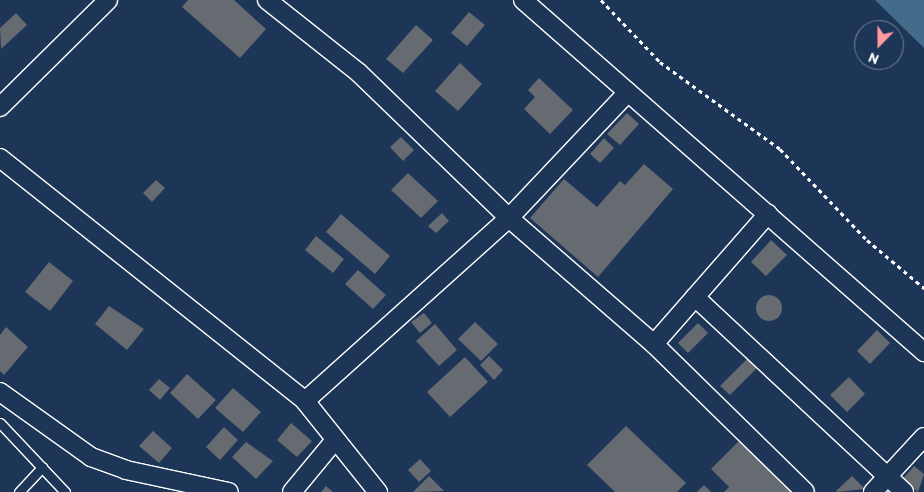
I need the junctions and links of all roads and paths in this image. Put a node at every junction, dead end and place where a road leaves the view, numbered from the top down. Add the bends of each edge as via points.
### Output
1 (108, 0) edge
2 (267, 0) edge
3 (523, 0) edge
4 (601, 0) edge
5 (628, 92) junction
6 (0, 107) edge
7 (0, 158) edge
8 (768, 214) junction
9 (509, 218) junction
10 (924, 288) edge
11 (695, 297) junction
12 (654, 344) junction
13 (924, 352) edge
14 (0, 392) edge
15 (305, 401) junction
16 (0, 423) edge
17 (924, 437) edge
18 (335, 440) junction
19 (42, 467) junction
20 (887, 477) junction
21 (19, 492) edge
22 (65, 492) edge
23 (229, 492) edge
24 (292, 492) edge
25 (378, 492) edge
26 (805, 492) edge
27 (873, 492) edge
28 (904, 492) edge

1 - 6 street
2 - 9 street via 359,73
3 - 5 street
4 - 10 path via 660,62 780,149 867,240
5 - 8 street
5 - 9 street
7 - 15 street
8 - 11 street
8 - 13 street
9 - 12 street
9 - 15 street
11 - 12 street
11 - 20 street
12 - 26 street
14 - 23 street via 92,457 126,470
15 - 18 street
16 - 19 lane
17 - 20 street
18 - 24 street
18 - 25 street
19 - 21 lane
19 - 22 lane
20 - 27 street
20 - 28 street

